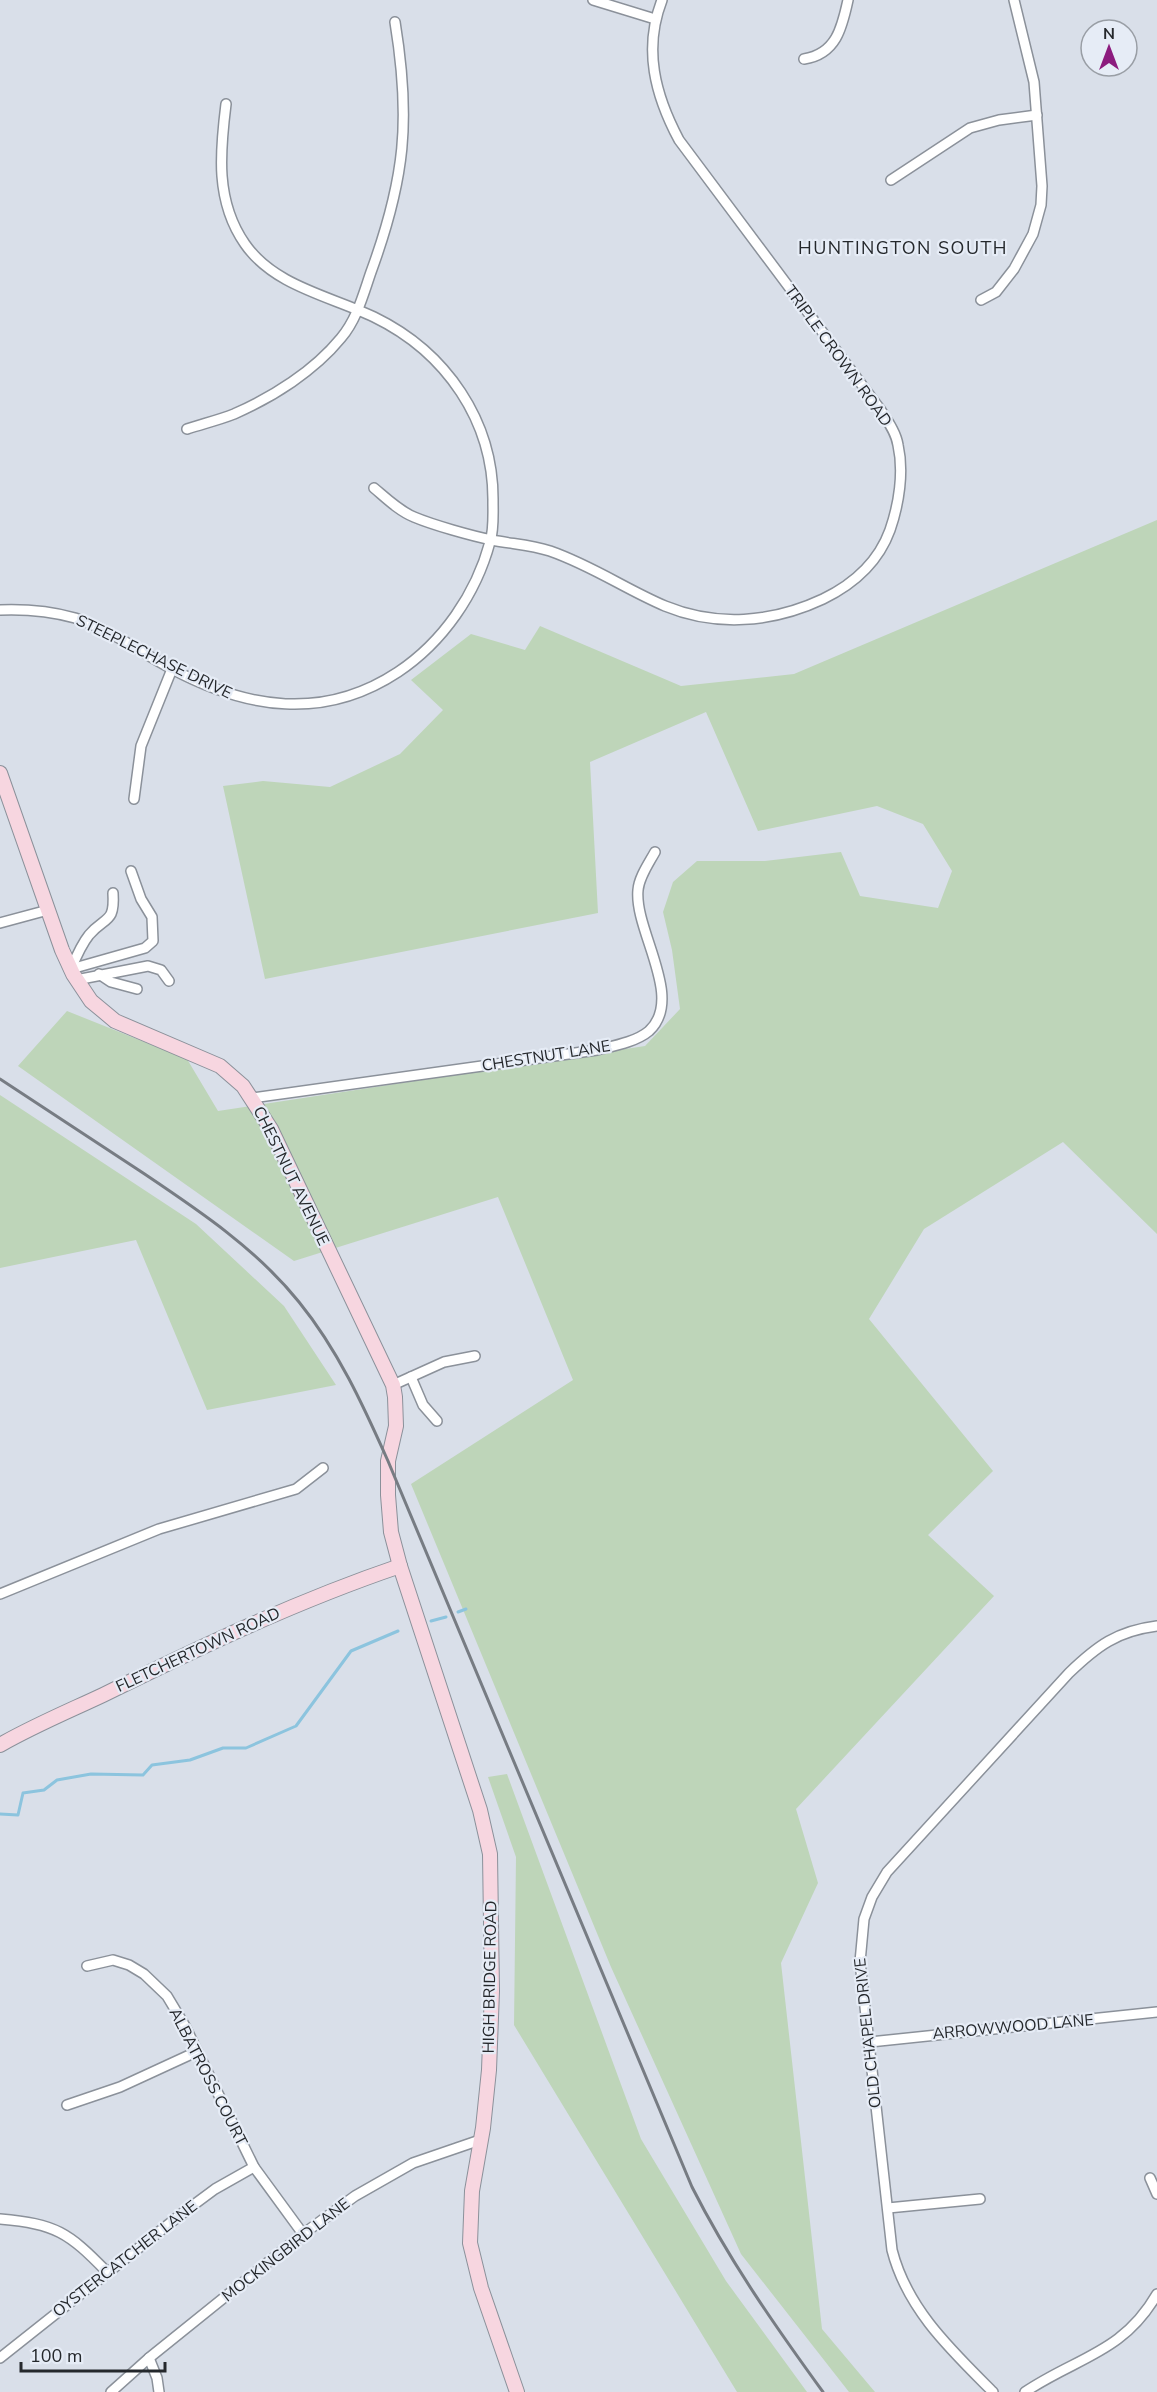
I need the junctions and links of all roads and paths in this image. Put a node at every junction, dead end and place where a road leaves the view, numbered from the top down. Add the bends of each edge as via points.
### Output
1 (593, 0) edge
2 (662, 0) edge
3 (848, 0) edge
4 (1014, 0) edge
5 (655, 19) junction
6 (395, 22) dead end
7 (804, 59) dead end
8 (226, 104) dead end
9 (1037, 115) junction
10 (891, 180) dead end
11 (981, 300) dead end
12 (358, 310) junction
13 (187, 429) dead end
14 (374, 488) dead end
15 (491, 540) junction
16 (0, 610) edge
17 (172, 669) junction
18 (0, 773) edge
19 (134, 799) dead end
20 (655, 852) dead end
21 (131, 871) dead end
22 (113, 892) dead end
23 (48, 910) junction
24 (0, 923) edge
25 (99, 974) junction
26 (73, 975) junction
27 (169, 981) dead end
28 (137, 989) dead end
29 (252, 1098) junction
30 (475, 1356) dead end
31 (411, 1377) junction
32 (393, 1385) junction
33 (437, 1421) dead end
34 (323, 1468) dead end
35 (400, 1566) junction
36 (0, 1594) edge
37 (1157, 1626) edge
38 (0, 1744) edge
39 (87, 1966) dead end
40 (1157, 2012) edge
41 (870, 2042) junction
42 (196, 2052) junction
43 (67, 2105) dead end
44 (480, 2140) junction
45 (254, 2167) junction
46 (1150, 2178) dead end
47 (1157, 2194) edge
48 (980, 2199) dead end
49 (888, 2208) junction
50 (0, 2219) edge
51 (303, 2234) junction
52 (106, 2272) junction
53 (1157, 2294) edge
54 (0, 2358) edge
55 (148, 2358) junction
56 (111, 2392) edge
57 (159, 2392) edge
58 (517, 2392) edge
59 (993, 2392) edge
60 (1025, 2392) edge

1 - 5 street
2 - 5 street, TRIPLE CROWN ROAD
3 - 7 street via 836,41 816,57
4 - 9 street via 1030,59
5 - 15 street, TRIPLE CROWN ROAD via 655,80 679,140 888,422 898,443 897,506 892,522 880,552 852,584 810,606 758,619 708,618 684,613 566,556
6 - 12 street via 404,101 400,170 388,224
8 - 12 street, STEEPLECHASE DRIVE via 220,168 228,211 244,243 268,270
9 - 10 street via 970,128
9 - 11 street via 1042,186 1039,217 1014,269 996,292
12 - 13 street via 328,352 291,382 232,415
12 - 15 street, STEEPLECHASE DRIVE via 430,354 468,401 490,462
14 - 15 street, TRIPLE CROWN ROAD via 413,517
15 - 17 street, STEEPLECHASE DRIVE via 473,585 445,630 407,666 369,688 327,701 283,705 224,693
16 - 17 street, STEEPLECHASE DRIVE via 43,611 77,619 119,637
17 - 19 street via 141,746
18 - 23 street, CHESTNUT AVENUE
20 - 29 street, CHESTNUT LANE via 638,890 641,921 661,980 661,1006 648,1032 597,1050
21 - 26 street via 141,899 150,910 153,941 145,948
22 - 26 street via 111,915 88,936
23 - 24 street
23 - 26 street, CHESTNUT AVENUE
25 - 26 street
25 - 27 street via 148,966 161,970
25 - 28 street via 111,982
26 - 29 street, CHESTNUT AVENUE via 91,1001 115,1021 220,1066
29 - 32 street, CHESTNUT AVENUE via 272,1129
30 - 31 street via 444,1362
31 - 32 street
31 - 33 street via 423,1406
32 - 35 street, CHESTNUT AVENUE via 396,1426 388,1461 388,1495 391,1532
34 - 36 street via 296,1489 159,1529
35 - 38 street, FLETCHERTOWN ROAD via 274,1614
35 - 44 street, HIGH BRIDGE ROAD via 480,1810 490,1854 492,1991 489,2070
37 - 41 street, OLD CHAPEL DRIVE via 1128,1632 1095,1648 887,1872 868,1907 860,1944 860,1977
39 - 42 street, ALBATROSS COURT via 113,1960 144,1974 167,1996
40 - 41 street, ARROWWOOD LANE
41 - 49 street, OLD CHAPEL DRIVE
42 - 43 street via 120,2087
42 - 45 street, ALBATROSS COURT
44 - 51 street, MOCKINGBIRD LANE via 396,2171
44 - 58 street, HIGH BRIDGE ROAD via 470,2217 471,2252
45 - 51 street, ALBATROSS COURT
45 - 52 street, OYSTERCATCHER LANE via 215,2189
46 - 47 street
48 - 49 street
49 - 59 street, OLD CHAPEL DRIVE via 892,2250 910,2295 940,2337
50 - 52 street via 35,2222 62,2233 79,2244
51 - 55 street, MOCKINGBIRD LANE
52 - 54 street, OYSTERCATCHER LANE
53 - 60 street via 1125,2335
55 - 56 street, MOCKINGBIRD LANE
55 - 57 street

